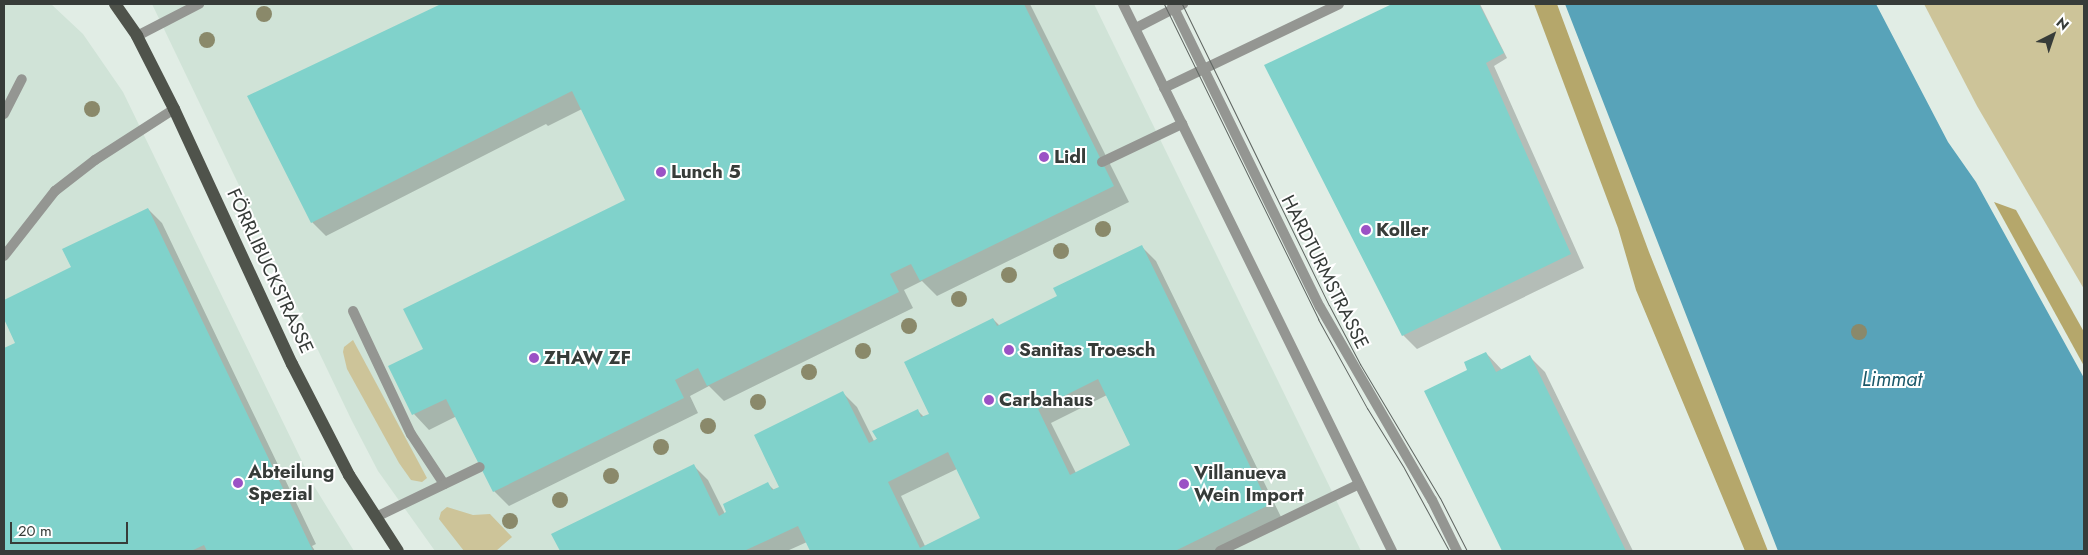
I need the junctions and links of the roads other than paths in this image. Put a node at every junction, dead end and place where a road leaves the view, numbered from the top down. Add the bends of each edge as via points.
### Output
1 (115, 4) edge
2 (199, 4) edge
3 (1123, 4) edge
4 (1339, 4) edge
5 (1177, 5) edge
6 (1136, 28) junction
7 (138, 36) junction
8 (1204, 69) junction
9 (22, 79) dead end
10 (1164, 88) junction
11 (174, 109) junction
12 (4, 114) edge
13 (1182, 124) junction
14 (1102, 162) dead end
15 (4, 256) edge
16 (353, 311) dead end
17 (480, 467) dead end
18 (444, 484) junction
19 (1359, 484) junction
20 (376, 517) junction
21 (396, 551) edge
22 (1220, 551) edge
23 (1392, 551) edge
24 (1457, 551) edge

1 - 7 main road, FÖRRLIBUCKSTRASSE
2 - 7 street
3 - 6 street
4 - 8 street
5 - 6 street
5 - 8 street, HARDTURMSTRASSE
6 - 10 street
7 - 11 main road, FÖRRLIBUCKSTRASSE
8 - 10 street
8 - 24 street, HARDTURMSTRASSE via 1320,308 1432,500
9 - 12 street
10 - 13 street
11 - 15 street via 95,160 55,191
11 - 20 main road, FÖRRLIBUCKSTRASSE via 285,351 350,475
13 - 14 street
13 - 19 street
16 - 18 street via 411,434
17 - 18 street
18 - 20 street
19 - 22 street
19 - 23 street
20 - 21 main road, FÖRRLIBUCKSTRASSE

